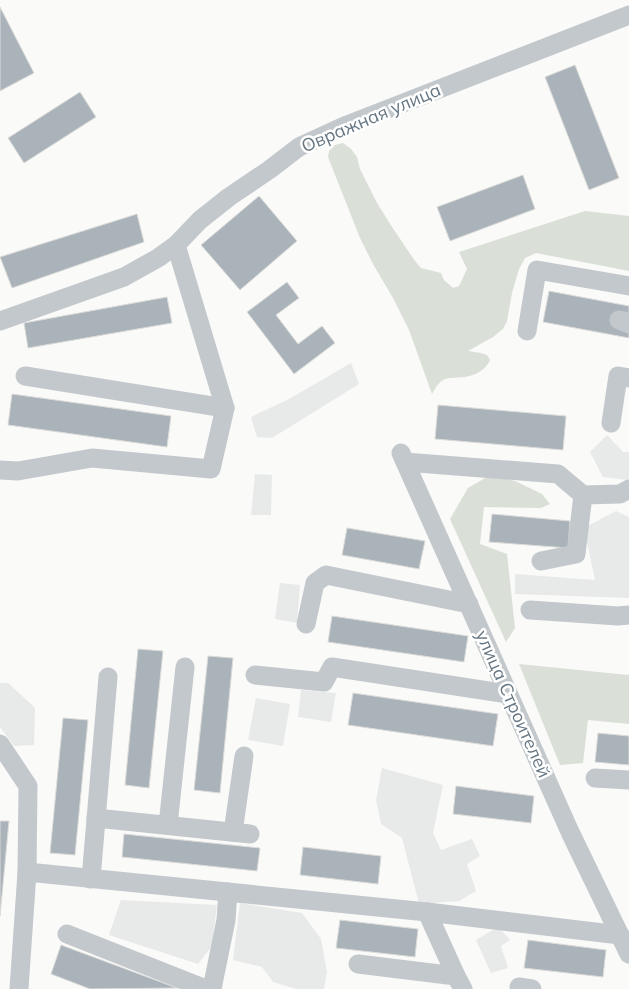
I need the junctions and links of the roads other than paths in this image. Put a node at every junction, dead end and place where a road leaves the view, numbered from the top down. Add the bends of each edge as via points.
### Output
1 (629, 15) edge
2 (176, 246) junction
3 (629, 286) edge
4 (0, 321) edge
5 (527, 331) dead end
6 (25, 376) dead end
7 (629, 378) edge
8 (225, 408) junction
9 (611, 423) dead end
10 (0, 470) edge
11 (629, 489) edge
12 (583, 495) junction
13 (541, 562) dead end
14 (469, 604) junction
15 (530, 610) dead end
16 (629, 615) edge
17 (306, 624) dead end
18 (185, 667) dead end
19 (255, 674) dead end
20 (108, 677) dead end
21 (508, 694) junction
22 (0, 744) edge
23 (244, 756) dead end
24 (595, 778) dead end
25 (629, 780) edge
26 (96, 818) junction
27 (168, 825) junction
28 (27, 872) junction
29 (91, 878) junction
30 (228, 892) junction
31 (427, 912) junction
32 (67, 934) dead end
33 (620, 935) junction
34 (629, 954) edge
35 (358, 964) dead end
36 (459, 983) edge
37 (19, 989) edge
38 (206, 989) edge
39 (212, 989) edge

1 - 2 street, Овражная улица via 346,125 299,147 200,220
2 - 4 street, Овражная улица via 124,277
2 - 8 street
3 - 5 street via 536,270
6 - 8 street
7 - 9 street via 618,376
8 - 10 street via 211,469 92,458 18,471
11 - 12 street via 620,494
12 - 13 street via 576,554
12 - 14 street, улица Строителей via 558,474 403,458
14 - 17 street via 326,575 314,583
14 - 21 street, улица Строителей
15 - 16 street
18 - 27 street
19 - 21 street via 324,682 332,667
20 - 26 street
21 - 33 street, улица Строителей
22 - 28 street via 28,786
23 - 27 street via 242,833
24 - 25 street
26 - 27 street
26 - 29 street
28 - 29 street
28 - 37 street
29 - 30 street
30 - 31 street
30 - 39 street via 226,920
31 - 33 street
31 - 36 street
32 - 38 street
33 - 34 street, улица Строителей
35 - 36 street

